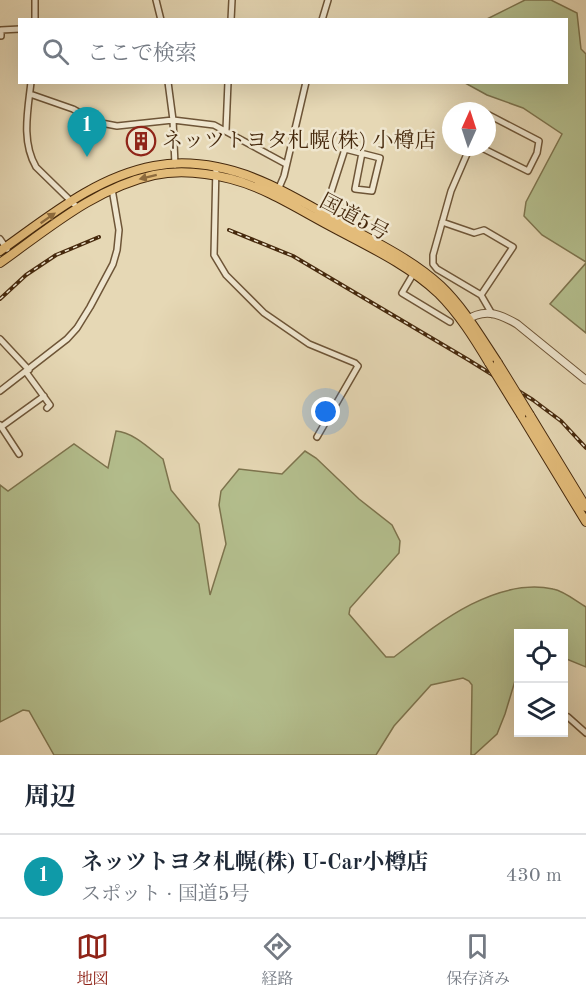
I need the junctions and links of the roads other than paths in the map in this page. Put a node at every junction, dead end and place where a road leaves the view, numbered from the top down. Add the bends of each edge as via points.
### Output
1 (36, 0) edge
2 (156, 0) edge
3 (232, 0) edge
4 (328, 0) edge
5 (35, 18) edge
6 (160, 18) edge
7 (231, 18) edge
8 (323, 18) edge
9 (18, 29) edge
10 (1, 36) edge
11 (31, 84) edge
12 (168, 84) edge
13 (228, 84) edge
14 (306, 84) edge
15 (30, 94) junction
16 (496, 119) edge
17 (173, 120) junction
18 (226, 130) junction
19 (362, 153) junction
20 (496, 155) edge
21 (466, 156) edge
22 (286, 164) junction
23 (175, 168) junction
24 (216, 171) junction
25 (112, 189) junction
26 (277, 193) junction
27 (75, 204) junction
28 (322, 217) junction
29 (442, 222) junction
30 (0, 239) edge
31 (6, 251) edge
32 (0, 263) edge
33 (416, 270) junction
34 (481, 295) junction
35 (492, 314) junction
36 (466, 320) junction
37 (450, 322) dead end
38 (0, 339) edge
39 (28, 371) junction
40 (586, 380) edge
41 (2, 388) edge
42 (44, 396) junction
43 (47, 408) dead end
44 (526, 415) junction
45 (0, 426) edge
46 (318, 437) dead end
47 (19, 454) dead end
48 (586, 507) edge
49 (586, 522) edge
50 (568, 717) dead end
51 (586, 733) edge

1 - 5 street
2 - 6 street
3 - 7 street
4 - 8 street
9 - 10 street via 4,29
11 - 15 street
12 - 17 street
13 - 18 street
14 - 22 street
15 - 17 street via 96,122 117,126
15 - 27 street via 26,126 32,159
16 - 20 street via 539,141 528,171
17 - 18 street via 207,123
17 - 23 street
18 - 22 street
19 - 19 street via 380,158 372,192 355,189
19 - 28 street via 345,149
21 - 29 street
22 - 26 street
23 - 24 highway, 国道5号
23 -> 25 highway, 国道5号
23 - 27 highway, 国道5号 via 132,171 108,180
24 - 26 highway, 国道5号 via 248,176
24 - 46 street via 214,255 220,267 283,327 309,344 358,366
25 - 27 highway, 国道5号
25 - 39 street via 119,230 113,264 77,328
26 - 28 highway, 国道5号
27 - 31 highway, 国道5号
28 - 33 highway, 国道5号
29 - 34 street via 433,264
29 - 34 street via 474,233 484,230 513,248
30 - 31 street
31 - 32 highway, 国道5号
33 - 36 highway, 国道5号 via 443,288
33 - 37 street via 402,293
34 - 35 street
35 - 36 street via 477,314
35 - 40 street via 517,324
36 - 44 highway, 国道5号, bridge
38 - 39 street
39 - 41 street
39 - 42 street
42 - 43 street via 50,405
42 - 45 street
44 - 48 highway, 国道5号
44 - 49 highway, 国道5号
45 - 47 street
50 - 51 street

